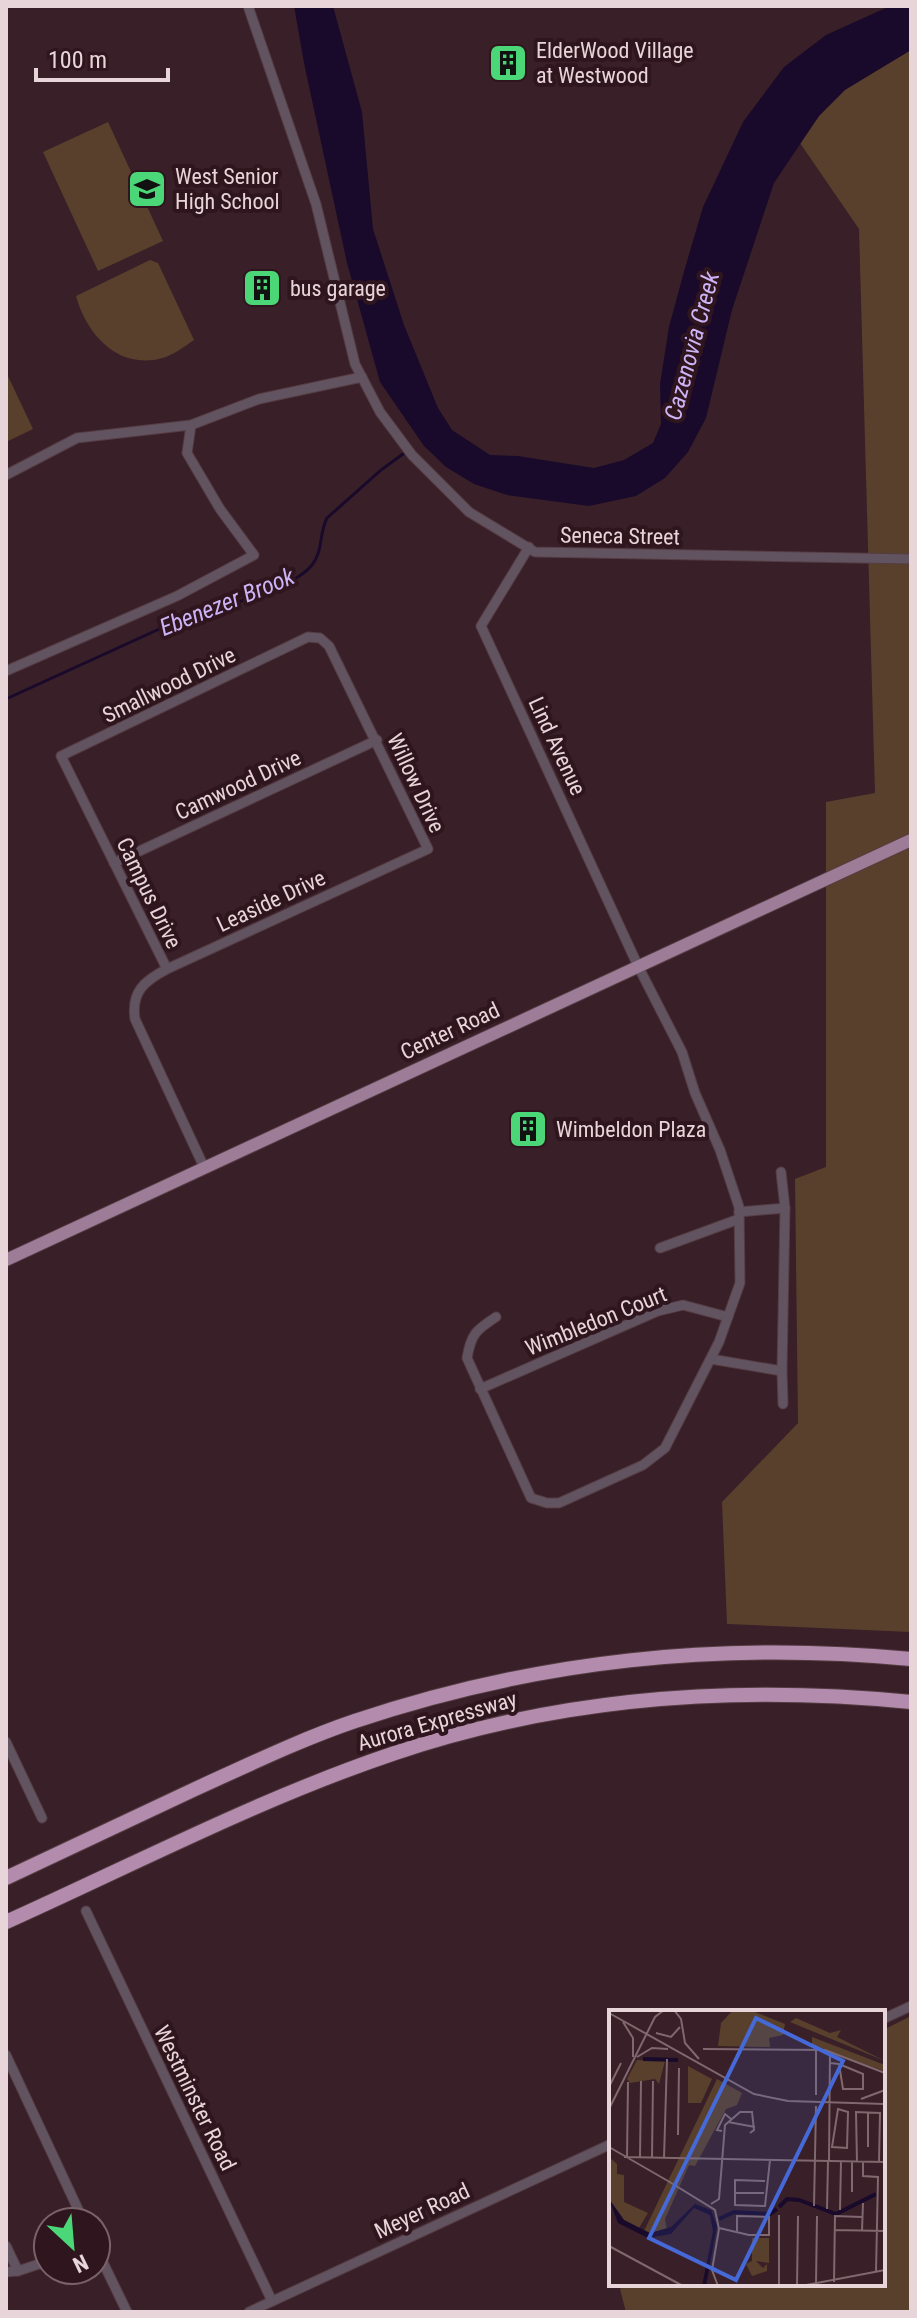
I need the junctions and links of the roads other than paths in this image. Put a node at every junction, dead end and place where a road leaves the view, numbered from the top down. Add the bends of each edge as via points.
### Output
1 (248, 6) edge
2 (362, 377) junction
3 (191, 425) junction
4 (6, 475) edge
5 (529, 547) junction
6 (911, 559) edge
7 (333, 653) joint
8 (6, 671) edge
9 (377, 740) junction
10 (83, 800) joint
11 (911, 840) edge
12 (114, 863) junction
13 (347, 885) joint
14 (638, 966) junction
15 (167, 969) junction
16 (204, 1167) junction
17 (781, 1172) dead end
18 (785, 1208) junction
19 (739, 1216) junction
20 (660, 1248) dead end
21 (6, 1260) edge
22 (496, 1317) dead end
23 (728, 1317) junction
24 (711, 1359) junction
25 (782, 1371) junction
26 (480, 1389) junction
27 (783, 1404) dead end
28 (911, 1659) edge
29 (911, 1702) edge
30 (6, 1742) edge
31 (42, 1818) dead end
32 (6, 1878) edge
33 (86, 1911) dead end
34 (6, 1922) edge
35 (911, 2006) edge
36 (885, 2018) edge
37 (6, 2055) edge
38 (609, 2145) edge
39 (77, 2206) edge
40 (6, 2246) edge
41 (32, 2266) edge
42 (18, 2271) junction
43 (6, 2272) edge
44 (112, 2281) edge
45 (272, 2301) junction
46 (127, 2312) edge
47 (249, 2312) edge

1 - 2 street, Seneca Street via 316,204
2 - 3 street via 259,399
2 - 5 street, Seneca Street via 412,455 469,512
3 - 4 street via 77,438
3 - 8 street via 187,453 254,555 177,596
5 - 6 street, Seneca Street via 535,552
5 - 14 street, Lind Avenue via 481,626
7 - 9 street, Willow Drive
7 - 10 street, Smallwood Drive via 326,641 308,637 61,756
9 - 12 street, Camwood Drive
9 - 13 street, Willow Drive via 428,849
10 - 12 street, Campus Drive
11 - 14 main road, Center Road
12 - 15 street, Campus Drive
13 - 15 street, Leaside Drive
14 - 16 main road, Center Road
14 - 19 street, Wimbledon Court via 682,1052
15 - 16 street, Campus Drive via 138,991 135,1019
16 - 21 main road, Center Road
17 - 18 street
18 - 19 street
18 - 25 street
19 - 20 street
19 - 23 street, Wimbledon Court via 740,1283
22 - 26 street, Wimbledon Court via 477,1329 470,1343 467,1358
23 - 24 street, Wimbledon Court
23 - 26 street, Wimbledon Court via 683,1305 658,1311
24 - 25 street
24 - 26 street, Wimbledon Court via 665,1448 643,1465 559,1503 531,1498
25 - 27 street
28 - 32 highway, Aurora Expressway via 797,1652 686,1654 481,1684 299,1743
29 - 34 highway, Aurora Expressway via 807,1694 708,1695 600,1706 466,1733 332,1775
30 - 31 street
33 - 45 street, Westminster Road
35 - 36 street
37 - 39 street
38 - 45 street, Meyer Road
40 - 42 street
41 - 42 street
42 - 43 street
44 - 46 street
45 - 47 street, Meyer Road

